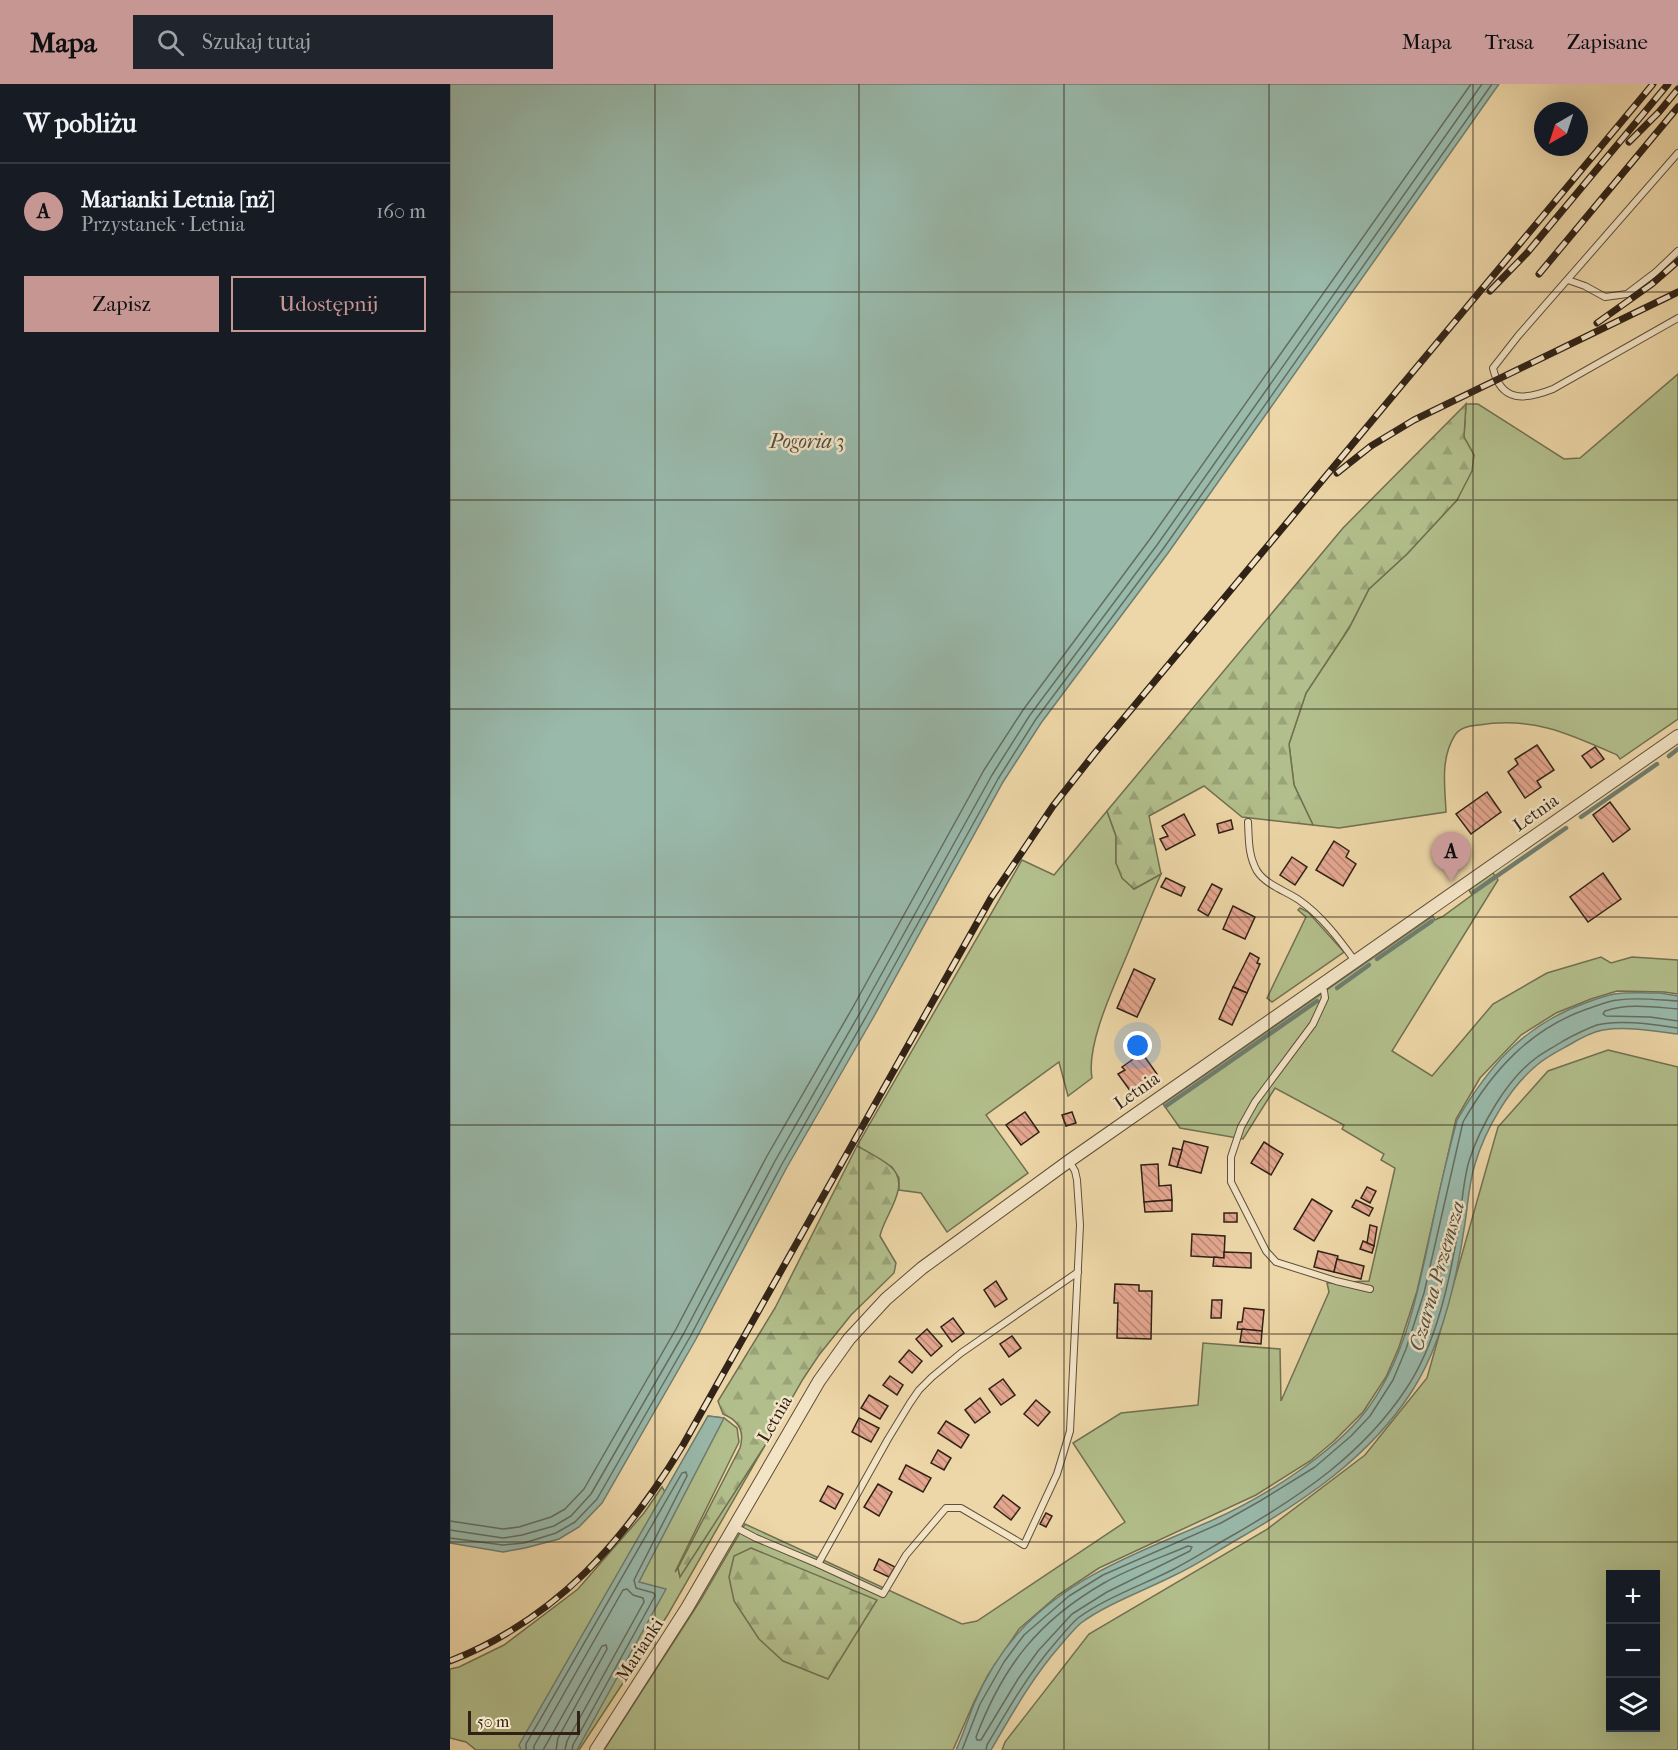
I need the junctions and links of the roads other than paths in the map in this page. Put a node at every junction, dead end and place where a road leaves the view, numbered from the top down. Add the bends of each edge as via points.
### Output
1 (1678, 153) edge
2 (1678, 251) edge
3 (1568, 280) junction
4 (1678, 318) edge
5 (1678, 736) edge
6 (1248, 822) dead end
7 (1355, 961) junction
8 (1320, 985) junction
9 (1069, 1161) junction
10 (1078, 1272) junction
11 (1370, 1289) dead end
12 (735, 1527) junction
13 (818, 1564) junction
14 (711, 1568) joint
15 (596, 1750) edge

1 - 3 lane
2 - 3 lane via 1627,294 1605,297
3 - 4 lane via 1493,368 1496,380 1512,396 1537,395 1553,389
5 - 7 street, Letnia
6 - 7 lane via 1250,855 1259,874 1314,913
7 - 8 street, Letnia
8 - 9 street, Letnia
8 - 11 lane via 1325,998 1313,1024 1241,1127 1231,1157 1231,1182 1266,1251 1276,1262
9 - 10 lane via 1079,1192
9 - 12 street, Letnia via 922,1268 862,1323 819,1381
10 - 13 lane via 961,1353 919,1390
10 - 13 lane via 1070,1431 1057,1474 1024,1545 961,1508 946,1508 906,1555 884,1594
12 - 13 lane
12 - 14 street, Letnia
14 - 15 street, Marianki

